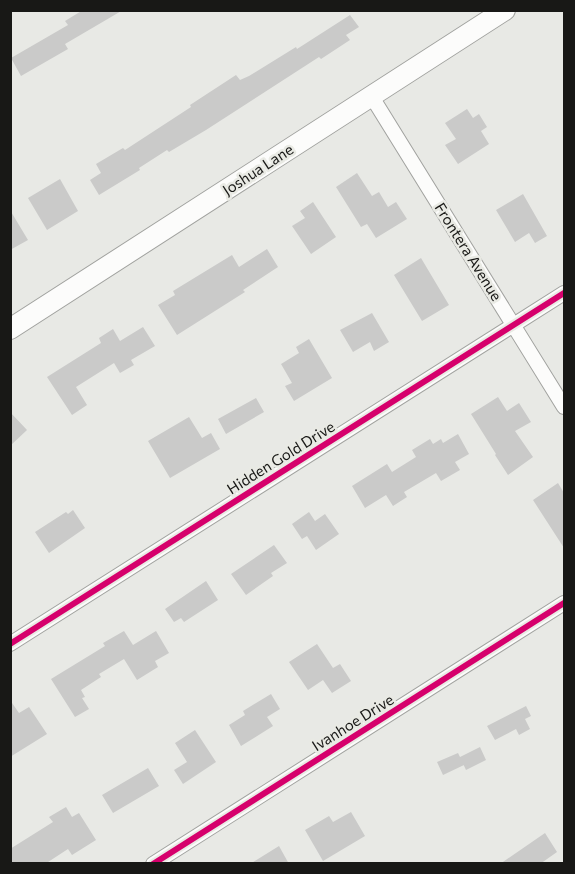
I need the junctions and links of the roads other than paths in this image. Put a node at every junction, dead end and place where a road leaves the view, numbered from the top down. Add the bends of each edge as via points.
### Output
1 (505, 10) edge
2 (372, 97) junction
3 (564, 293) edge
4 (513, 325) junction
5 (10, 329) edge
6 (564, 406) edge
7 (564, 603) edge
8 (10, 644) edge
9 (153, 864) edge

1 - 2 main road, Joshua Lane
2 - 4 street, Frontera Avenue
2 - 5 main road, Joshua Lane
3 - 4 street, Hidden Gold Drive
4 - 6 street, Frontera Avenue
4 - 8 street, Hidden Gold Drive
7 - 9 street, Ivanhoe Drive

